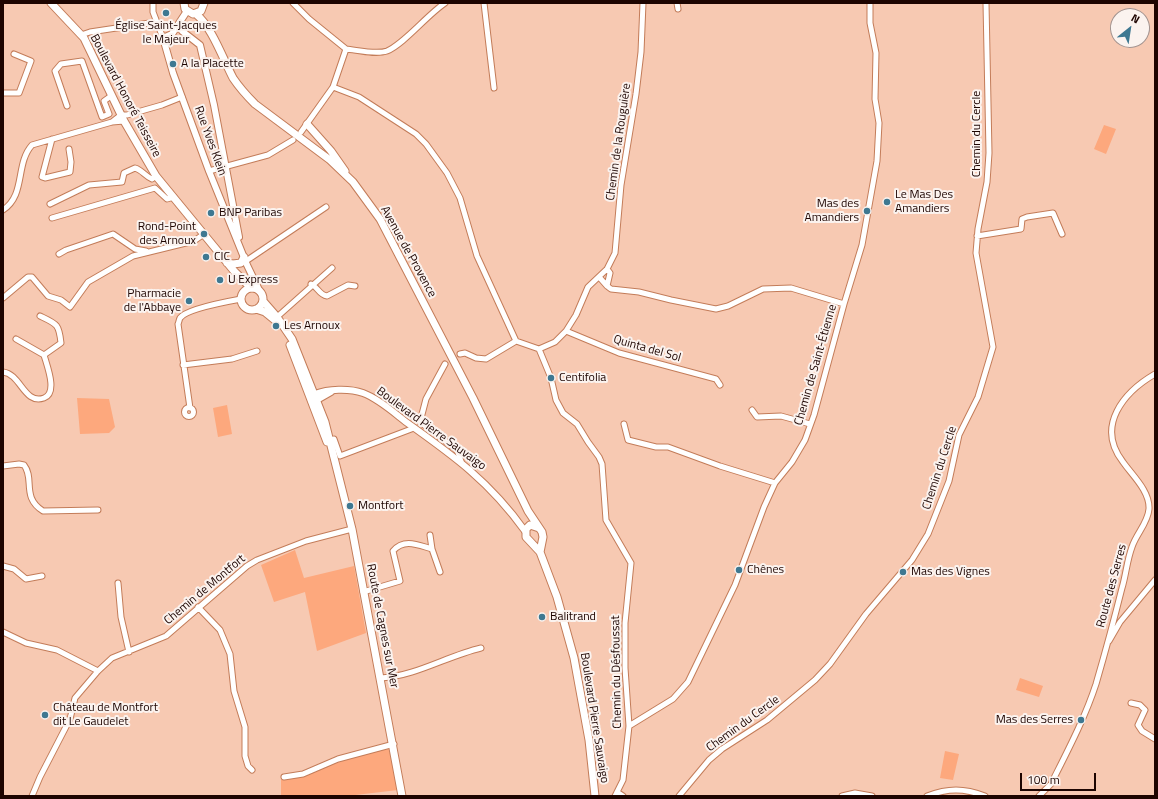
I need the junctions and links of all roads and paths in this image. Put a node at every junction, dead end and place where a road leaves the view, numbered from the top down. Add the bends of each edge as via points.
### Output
1 (51, 3) edge
2 (153, 3) edge
3 (184, 3) edge
4 (293, 3) edge
5 (445, 3) edge
6 (484, 3) edge
7 (643, 3) edge
8 (677, 3) edge
9 (870, 3) edge
10 (986, 3) edge
11 (203, 6) edge
12 (678, 9) dead end
13 (187, 11) junction
14 (196, 14) junction
15 (205, 24) junction
16 (157, 25) junction
17 (179, 25) junction
18 (81, 35) junction
19 (163, 38) junction
20 (346, 49) junction
21 (14, 54) dead end
22 (333, 87) junction
23 (494, 88) dead end
24 (3, 93) edge
25 (111, 96) junction
26 (182, 97) junction
27 (68, 106) dead end
28 (122, 118) junction
29 (308, 124) junction
30 (301, 132) dead end
31 (52, 139) junction
32 (293, 140) dead end
33 (69, 149) dead end
34 (226, 166) junction
35 (209, 171) junction
36 (156, 176) junction
37 (353, 182) junction
38 (174, 197) junction
39 (50, 204) dead end
40 (326, 207) dead end
41 (3, 210) edge
42 (52, 218) dead end
43 (232, 220) junction
44 (204, 234) junction
45 (1062, 234) dead end
46 (977, 236) junction
47 (147, 252) junction
48 (59, 254) dead end
49 (244, 256) junction
50 (227, 263) junction
51 (332, 268) dead end
52 (607, 269) junction
53 (253, 277) junction
54 (600, 278) junction
55 (311, 284) junction
56 (355, 286) dead end
57 (607, 286) junction
58 (248, 290) junction
59 (260, 292) junction
60 (3, 298) edge
61 (241, 298) junction
62 (263, 301) junction
63 (844, 304) junction
64 (256, 310) junction
65 (40, 316) dead end
66 (277, 317) junction
67 (566, 331) junction
68 (16, 339) dead end
69 (288, 341) junction
70 (516, 341) junction
71 (539, 349) junction
72 (257, 351) dead end
73 (460, 354) dead end
74 (44, 355) junction
75 (445, 364) dead end
76 (183, 365) junction
77 (3, 372) edge
78 (1155, 374) edge
79 (720, 385) dead end
80 (315, 397) junction
81 (190, 408) dead end
82 (752, 410) dead end
83 (624, 424) dead end
84 (810, 424) junction
85 (320, 426) junction
86 (414, 428) junction
87 (328, 441) junction
88 (461, 461) junction
89 (3, 466) edge
90 (776, 483) junction
91 (98, 510) dead end
92 (528, 511) junction
93 (526, 527) junction
94 (539, 528) junction
95 (352, 529) junction
96 (430, 535) dead end
97 (542, 542) junction
98 (534, 545) junction
99 (432, 549) junction
100 (540, 552) junction
101 (3, 566) edge
102 (440, 572) dead end
103 (42, 576) dead end
104 (1155, 580) edge
105 (118, 583) dead end
106 (363, 592) junction
107 (198, 607) junction
108 (3, 632) edge
109 (1107, 643) junction
110 (481, 648) dead end
111 (128, 652) junction
112 (98, 671) junction
113 (381, 678) junction
114 (1131, 704) dead end
115 (630, 726) junction
116 (1155, 738) edge
117 (394, 744) junction
118 (252, 770) dead end
119 (284, 777) dead end
120 (616, 794) edge
121 (32, 796) edge
122 (402, 796) edge
123 (595, 796) edge
124 (623, 796) edge
125 (679, 796) edge
126 (842, 796) edge
127 (872, 796) edge
128 (927, 796) edge
129 (985, 796) edge
130 (1040, 796) edge

1 - 18 main road, Boulevard Honoré Teisseire
2 - 16 street
3 - 13 main road
4 - 20 street
5 - 20 street via 386,51
6 - 23 street
7 - 52 street, Chemin de la Rouguière via 641,52 621,185 615,253
8 - 12 street
9 - 63 street, Chemin de Saint-Étienne via 870,23 876,53 875,93 879,145 862,245
10 - 46 street, Chemin du Cercle via 989,153 987,182
11 - 14 main road
11 - 15 main road, Avenue de Provence
13 - 14 main road
13 - 17 street
14 - 15 main road, Avenue de Provence
15 - 37 main road, Avenue de Provence via 244,93 330,160
16 - 17 street
16 - 18 street
16 - 19 street
17 - 19 street via 172,34
17 - 34 street via 182,31 200,45
18 - 25 main road, Boulevard Honoré Teisseire
19 - 26 street, Rue Yves Klein
20 - 22 street
21 - 24 street via 31,61 19,93
22 - 29 street
22 - 70 street via 359,97 416,134 447,173 460,198 477,256
25 - 27 street via 104,101 109,114 102,117 82,61 61,64 55,71
25 - 28 main road, Boulevard Honoré Teisseire
26 - 28 street
26 - 35 street, Rue Yves Klein
28 - 31 street
28 - 36 main road, Boulevard Honoré Teisseire
29 - 30 street
29 - 37 main road
31 - 33 street via 42,177 70,172
31 - 41 street via 32,145 25,152 17,195
32 - 34 street via 268,155
34 - 35 street
34 - 43 street
35 - 43 street, Rue Yves Klein
36 - 38 main road, Boulevard Honoré Teisseire
36 - 39 street via 147,177 140,169 132,169 124,172 122,182 89,185
37 - 92 main road, Avenue de Provence via 380,219 473,398
38 - 42 street via 167,199 155,188
38 - 44 main road, Boulevard Honoré Teisseire
40 - 49 street
43 - 49 street
44 - 47 street via 194,241
44 - 50 main road, Boulevard Honoré Teisseire
45 - 46 street via 1053,213 1027,216 1022,220 1021,229
46 - 125 street, Chemin du Cercle via 976,253 993,347 978,397 959,435 949,481 928,534 903,572 866,614 844,646 815,680 767,720 722,749
47 - 48 street via 135,249 113,234
47 - 60 street via 133,256 88,282 70,308 61,300 48,296 32,277 28,277
49 - 50 main road via 241,263
49 - 53 street
50 - 58 main road, Boulevard Honoré Teisseire
51 - 55 street
52 - 54 street, Chemin de la Rouguière
52 - 57 street via 610,273
53 - 58 street
53 - 59 street
54 - 57 street
54 - 67 street, Chemin de la Rouguière via 588,287 576,316
55 - 56 street via 327,296 348,285
55 - 66 street via 294,304
57 - 63 street via 611,289 639,292 716,309 763,289 791,288
58 - 59 main road
58 - 61 main road
59 - 62 main road
61 - 64 main road via 244,306
61 - 76 street via 187,313 180,318 178,324
62 - 64 main road
62 - 66 main road, Route de Cagnes sur Mer
63 - 84 street, Chemin de Saint-Étienne
64 - 69 main road, Route de Cagnes sur Mer via 271,316
65 - 74 street via 56,324 61,343
66 - 80 main road, Route de Cagnes sur Mer via 292,339
67 - 71 street, Chemin de la Rouguière via 555,342
67 - 79 street, Quinta del Sol via 618,353 716,379
68 - 74 street
69 - 80 street
69 - 85 main road, Route de Cagnes sur Mer
70 - 71 street
70 - 73 street via 486,359
71 - 115 street, Chemin du Désfoussat via 563,413 577,424 599,457 602,464 606,520 631,563 625,623 625,668
72 - 76 street via 232,359
74 - 77 street via 52,386 46,397 38,400 31,398 13,375
75 - 88 street via 426,399 420,422 457,450
76 - 81 street
78 - 109 street, Route des Serres via 1126,396 1113,418 1114,445 1121,461 1145,494 1149,508 1132,546
80 - 85 main road via 321,420
80 - 86 street, Boulevard Pierre Sauvaigo via 333,391 353,390 363,393
80 - 87 main road, Route de Cagnes sur Mer
82 - 84 street via 757,417 780,416
83 - 90 street via 628,440 656,447 668,447
84 - 90 street, Chemin de Saint-Étienne via 805,440
85 - 87 main road, Route de Cagnes sur Mer
86 - 87 street via 340,456 334,439
86 - 88 street, Boulevard Pierre Sauvaigo
87 - 95 main road, Route de Cagnes sur Mer
88 - 93 street, Boulevard Pierre Sauvaigo
89 - 91 street via 24,466 28,473 31,499 43,511
90 - 115 street, Chemin de Saint-Étienne via 754,530 735,584 688,682 673,699
92 - 93 main road, Avenue de Provence
92 - 94 main road, Avenue de Provence
93 - 94 main road
93 - 98 main road, Boulevard Pierre Sauvaigo via 529,542
94 - 97 main road via 543,537
95 - 106 main road, Route de Cagnes sur Mer
95 - 107 street, Chemin de Montfort via 306,541 256,560
96 - 99 street
97 - 98 main road
97 - 100 main road
98 - 100 main road, Boulevard Pierre Sauvaigo
99 - 102 street
99 - 106 street via 409,543 396,546 392,551 400,580
100 - 123 main road, Boulevard Pierre Sauvaigo via 557,597 574,658 588,734
101 - 103 street via 14,569 26,579
104 - 109 street via 1120,622
105 - 111 street
106 - 113 main road, Route de Cagnes sur Mer
107 - 111 street, Chemin de Montfort via 166,636
107 - 118 street via 220,630 230,654 234,691 246,728 245,756
108 - 112 street via 26,643 57,650
109 - 130 street, Route des Serres via 1095,686 1074,737 1051,784
110 - 113 street via 462,652 447,660 394,677
111 - 112 street, Chemin de Montfort via 112,658
112 - 121 street, Chemin de Montfort via 75,698 70,719
113 - 117 main road, Route de Cagnes sur Mer
114 - 116 street via 1140,705 1145,710 1138,725 1142,732
115 - 120 street, Chemin du Désfoussat via 624,780
117 - 119 street via 338,759 303,774
117 - 122 main road, Route de Cagnes sur Mer
120 - 124 street
126 - 127 street via 854,793
128 - 129 street via 958,788

